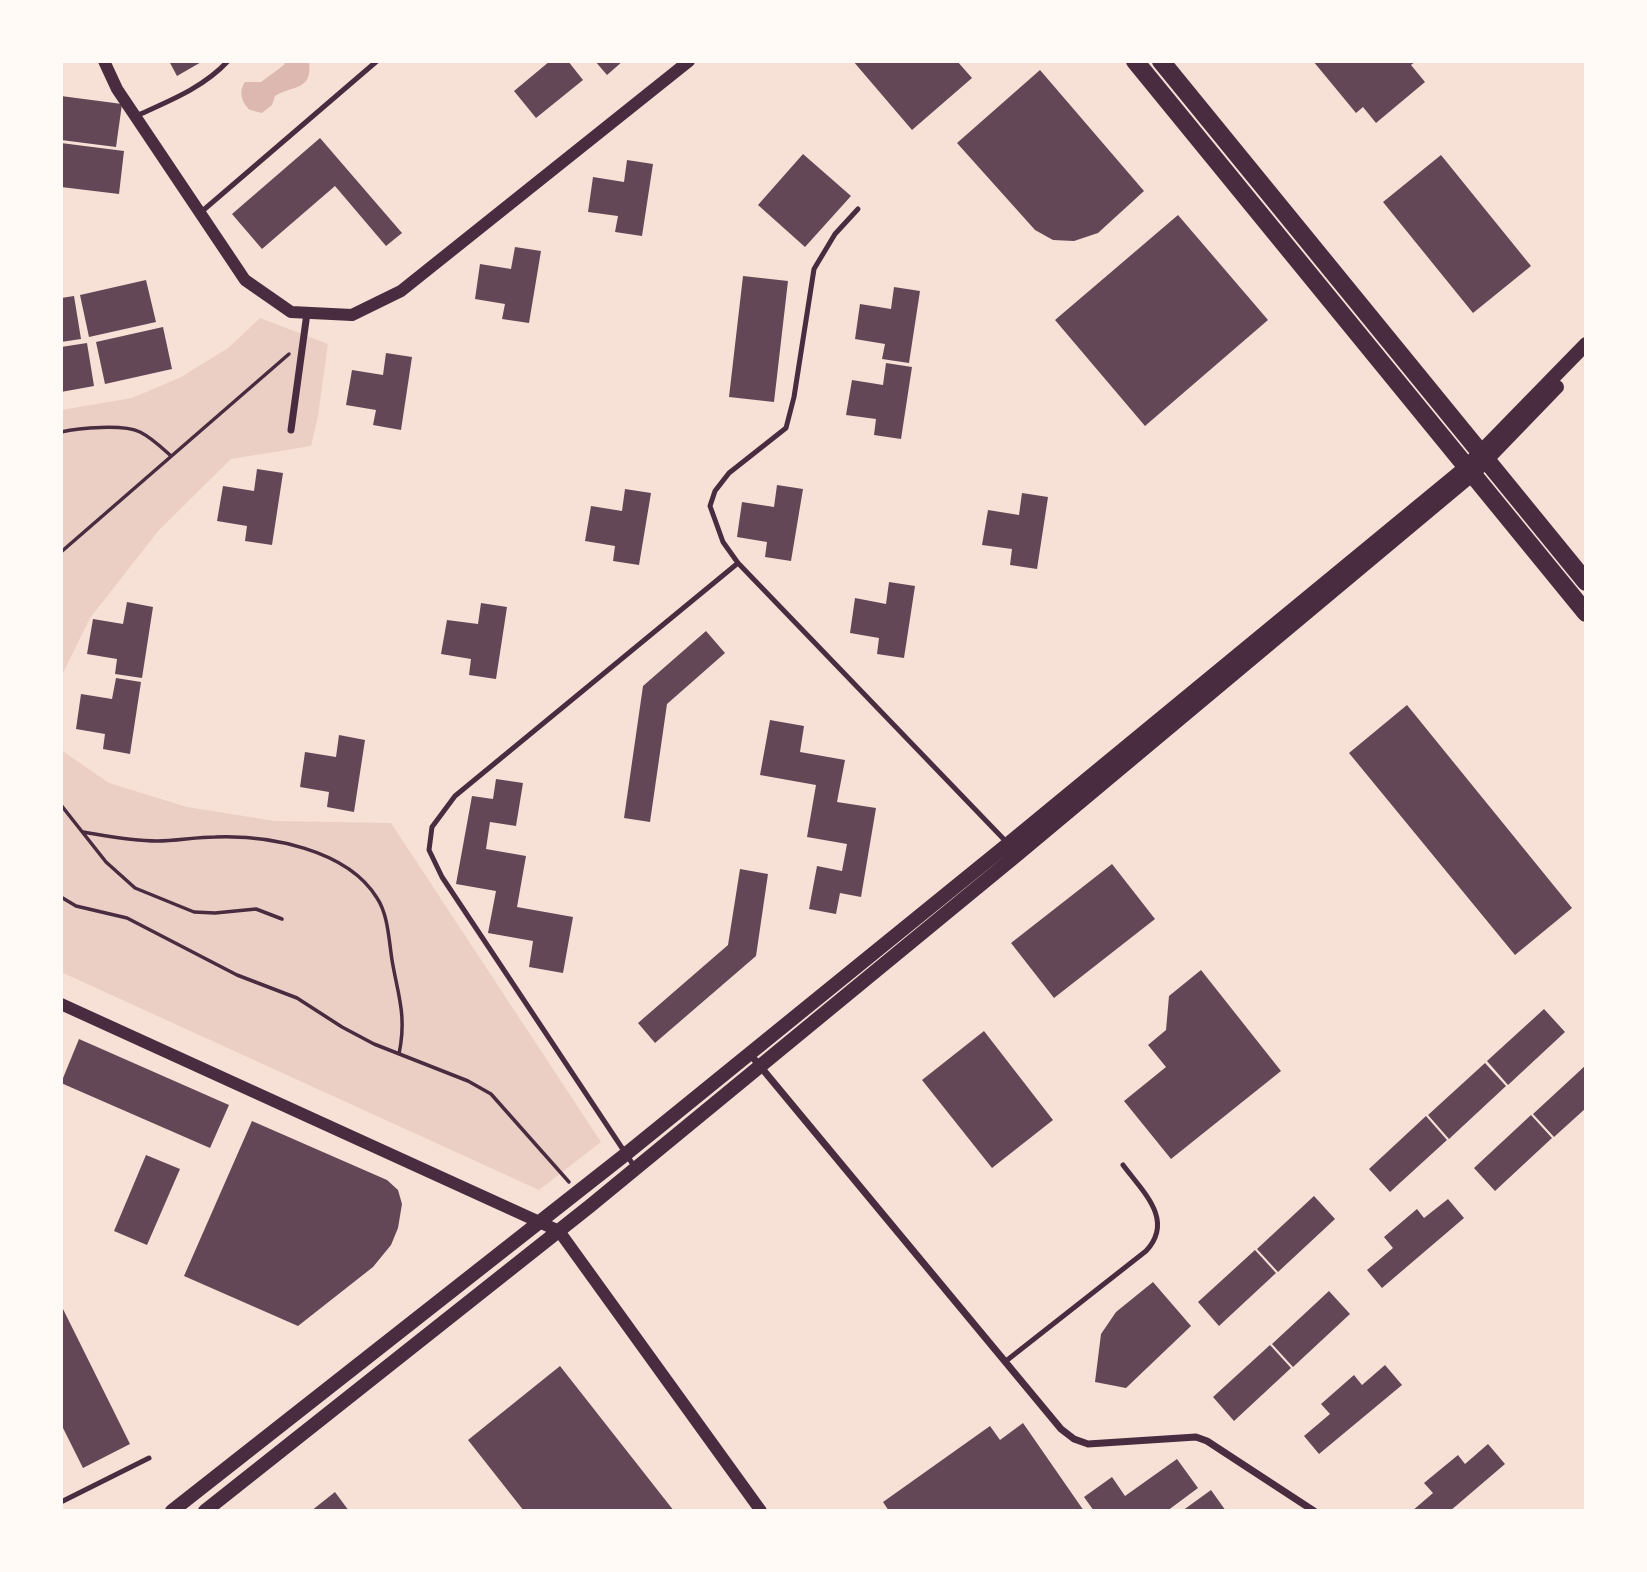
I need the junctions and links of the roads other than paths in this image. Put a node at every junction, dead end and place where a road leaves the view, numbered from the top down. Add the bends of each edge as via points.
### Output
1 (103, 61) edge
2 (229, 61) edge
3 (377, 61) edge
4 (689, 61) edge
5 (1135, 61) edge
6 (1161, 61) edge
7 (135, 116) junction
8 (858, 209) dead end
9 (200, 213) junction
10 (307, 313) junction
11 (1586, 344) edge
12 (1586, 358) edge
13 (291, 430) dead end
14 (1484, 457) junction
15 (1469, 471) junction
16 (738, 563) junction
17 (1586, 582) edge
18 (1586, 613) edge
19 (1013, 849) junction
20 (61, 1004) edge
21 (754, 1060) junction
22 (626, 1154) junction
23 (1123, 1166) dead end
24 (635, 1167) junction
25 (541, 1223) junction
26 (559, 1231) junction
27 (1006, 1362) junction
28 (149, 1458) dead end
29 (61, 1502) edge
30 (172, 1511) edge
31 (205, 1511) edge
32 (761, 1511) edge
33 (1314, 1511) edge

1 - 7 street
2 - 7 lane via 186,93
3 - 9 lane
4 - 10 street via 401,291 352,315
5 - 15 highway
6 - 14 highway
7 - 9 street
8 - 16 lane via 835,234 814,269 786,429 729,473 715,491 710,506 723,542
9 - 10 street via 244,280 291,312
10 - 13 street
11 - 14 main road
12 - 14 main road
14 - 15 main road
14 - 17 highway
15 - 18 highway
15 - 19 main road
16 - 19 lane
16 - 22 lane via 455,796 432,827 429,849 442,877
19 - 21 main road
20 - 25 street
21 - 22 main road
21 - 24 main road
21 - 27 street
22 - 24 lane
22 - 25 main road
23 - 27 lane via 1152,1203 1160,1224 1156,1240
24 - 26 main road
25 - 26 street
25 - 30 main road
26 - 31 main road
26 - 32 street
27 - 33 street via 1074,1439 1088,1444 1207,1440
28 - 29 lane

